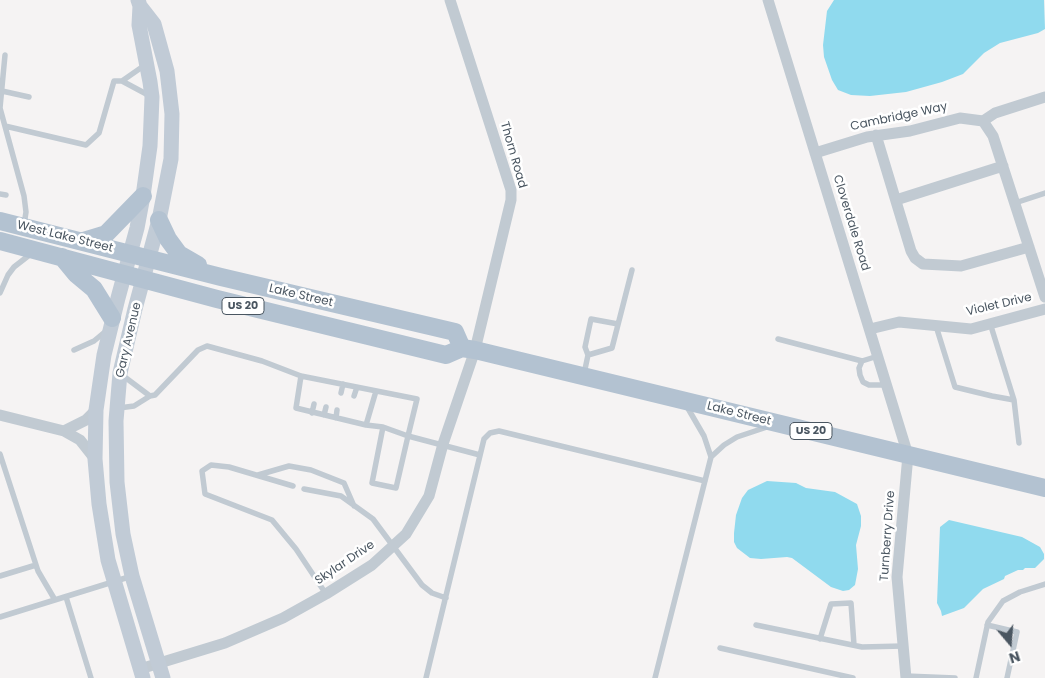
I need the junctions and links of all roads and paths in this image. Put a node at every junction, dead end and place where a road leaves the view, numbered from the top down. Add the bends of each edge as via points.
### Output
1 (450, 0) edge
2 (768, 0) edge
3 (139, 3) edge
4 (5, 55) dead end
5 (147, 64) junction
6 (122, 81) junction
7 (2, 91) junction
8 (29, 97) dead end
9 (152, 97) junction
10 (1045, 97) edge
11 (983, 121) junction
12 (5, 126) junction
13 (876, 136) junction
14 (815, 153) junction
15 (1003, 166) junction
16 (1045, 193) edge
17 (144, 196) junction
18 (896, 200) junction
19 (1015, 202) junction
20 (159, 220) junction
21 (0, 221) edge
22 (23, 227) junction
23 (81, 241) junction
24 (0, 242) edge
25 (1029, 247) junction
26 (36, 251) junction
27 (131, 254) junction
28 (62, 257) junction
29 (149, 258) junction
30 (632, 270) dead end
31 (125, 274) junction
32 (221, 277) junction
33 (143, 280) junction
34 (1044, 292) edge
35 (0, 293) edge
36 (1045, 308) edge
37 (111, 323) junction
38 (990, 323) junction
39 (618, 324) junction
40 (936, 326) junction
41 (870, 329) junction
42 (778, 339) dead end
43 (468, 349) junction
44 (74, 350) dead end
45 (588, 355) junction
46 (878, 356) junction
47 (862, 362) junction
48 (120, 373) junction
49 (301, 376) junction
50 (583, 376) junction
51 (318, 379) junction
52 (332, 382) junction
53 (343, 384) junction
54 (887, 385) junction
55 (317, 387) dead end
56 (357, 387) junction
57 (330, 390) dead end
58 (376, 391) junction
59 (341, 393) dead end
60 (150, 396) junction
61 (354, 396) dead end
62 (1014, 400) junction
63 (683, 401) junction
64 (314, 404) dead end
65 (326, 407) dead end
66 (117, 408) junction
67 (96, 410) junction
68 (337, 410) dead end
69 (312, 413) junction
70 (350, 414) dead end
71 (0, 415) edge
72 (324, 415) junction
73 (336, 418) junction
74 (349, 420) junction
75 (777, 423) junction
76 (366, 425) junction
77 (383, 427) junction
78 (64, 431) junction
79 (408, 436) junction
80 (1019, 443) dead end
81 (443, 444) junction
82 (0, 454) edge
83 (480, 455) junction
84 (908, 455) junction
85 (711, 456) junction
86 (95, 459) junction
87 (258, 475) junction
88 (705, 481) junction
89 (293, 486) dead end
90 (1045, 488) edge
91 (304, 489) dead end
92 (355, 506) junction
93 (393, 546) junction
94 (36, 565) junction
95 (0, 576) edge
96 (132, 576) junction
97 (114, 582) junction
98 (1045, 584) edge
99 (326, 594) junction
100 (66, 597) junction
101 (446, 598) junction
102 (55, 600) junction
103 (0, 617) edge
104 (756, 625) dead end
105 (987, 625) junction
106 (820, 639) junction
107 (854, 645) junction
108 (903, 646) junction
109 (720, 648) dead end
110 (161, 671) edge
111 (141, 674) edge
112 (906, 677) edge
113 (91, 678) edge
114 (426, 678) edge
115 (655, 678) edge
116 (853, 678) edge
117 (955, 678) edge
118 (976, 678) edge
119 (1007, 678) edge

1 - 43 street, Thorn Road via 511,190 511,200
2 - 14 street, Cloverdale Road
3 - 5 main road, Gary Avenue via 139,25
3 - 20 main road, Gary Avenue via 154,24 166,71 172,114 171,159
4 - 7 lane
5 - 6 lane
5 - 9 main road, Gary Avenue
6 - 9 lane
6 - 12 lane via 114,82 100,133 86,145
7 - 8 lane
7 - 12 lane via 0,108
9 - 17 main road, Gary Avenue
10 - 11 street via 995,113
11 - 13 street, Cambridge Way via 960,118
11 - 15 street via 993,136
12 - 22 lane via 26,206
13 - 14 street, Cambridge Way
13 - 18 street
14 - 41 street, Cloverdale Road
15 - 18 street
15 - 19 street
16 - 19 lane
17 - 23 main road via 106,234
17 - 27 main road, Gary Avenue
18 - 25 street via 911,251 923,264 961,266
19 - 25 street
20 - 29 main road, Gary Avenue
20 - 32 main road via 179,254
21 - 22 main road, West Lake Street / US 20
22 - 23 main road, West Lake Street / US 20
23 - 27 main road, West Lake Street / US 20
24 - 26 main road, West Lake Street / US 20
25 - 34 street
26 - 28 main road, West Lake Street / US 20
26 - 35 lane via 14,266
27 - 29 main road, Lake Street / US 20
27 - 31 main road, Gary Avenue
28 - 31 main road, West Lake Street / US 20
28 - 37 main road via 94,289
29 - 32 main road, Lake Street / US 20
29 - 33 main road, Gary Avenue
30 - 39 lane
31 - 33 main road, Lake Street / US 20
31 - 37 main road, Gary Avenue
32 - 43 main road, Lake Street / US 20 via 455,332
33 - 43 main road, Lake Street / US 20 via 446,355
33 - 48 main road, Gary Avenue
36 - 38 street, Violet Drive
37 - 44 lane via 94,341
37 - 67 main road, Gary Avenue
38 - 40 street, Violet Drive via 971,328
38 - 62 lane
39 - 45 lane via 612,348
39 - 45 lane via 592,319 585,347
40 - 41 street, Violet Drive via 899,322
40 - 62 lane via 955,387
41 - 46 street, Cloverdale Road
42 - 47 lane
43 - 50 main road, Lake Street / US 20
43 - 81 street, Skylar Drive
45 - 50 lane
46 - 47 lane
46 - 54 street, Cloverdale Road
47 - 54 lane via 863,382
48 - 60 lane
48 - 66 main road, Gary Avenue
49 - 51 lane
49 - 60 lane via 207,346 198,350 155,396
49 - 69 lane via 296,408
50 - 63 main road, Lake Street / US 20
51 - 52 lane
51 - 55 lane
52 - 53 lane
52 - 57 lane
53 - 56 lane
53 - 59 lane
54 - 84 street, Cloverdale Road
56 - 58 lane
56 - 61 lane
58 - 76 lane
58 - 79 lane via 417,399
60 - 66 lane via 134,406
62 - 80 lane
63 - 75 main road, Lake Street / US 20
63 - 85 lane via 704,436
64 - 69 lane
65 - 72 lane
66 - 96 main road, Gary Avenue via 117,482
67 - 78 street via 86,420
67 - 86 main road, Gary Avenue
68 - 73 lane
69 - 72 lane
70 - 74 lane
71 - 78 street
72 - 73 lane
73 - 74 lane
74 - 76 lane
75 - 84 main road, Lake Street / US 20
75 - 85 lane via 737,437
76 - 77 lane
77 - 79 lane
77 - 79 lane via 372,483 396,488
78 - 86 street via 80,440
79 - 81 lane
81 - 83 lane
81 - 93 street, Skylar Drive via 429,496 406,534
82 - 94 lane
83 - 88 lane via 484,440 490,433 499,431
83 - 101 lane
84 - 90 main road, Lake Street / US 20
84 - 108 street, Turnberry Drive via 897,577
85 - 88 lane
86 - 97 main road, Gary Avenue via 103,535
87 - 89 lane
87 - 92 lane via 289,466 311,470 344,483
87 - 99 lane via 211,465 202,471 205,494 272,520
88 - 115 lane
91 - 92 lane via 341,496
92 - 93 lane via 373,519
93 - 99 street, Skylar Drive via 372,565
93 - 101 lane via 422,585
94 - 95 lane
94 - 102 lane
96 - 97 lane
96 - 110 main road, Gary Avenue
97 - 100 lane
97 - 111 main road, Gary Avenue
98 - 105 lane via 1003,601
99 - 110 street, Skylar Drive via 283,618
100 - 102 lane
100 - 113 lane
101 - 114 lane
102 - 103 lane
104 - 106 lane
105 - 118 lane
105 - 119 lane via 1017,632
106 - 107 lane
106 - 107 lane via 831,604 850,603
107 - 108 lane
108 - 112 street, Turnberry Drive
109 - 116 lane
110 - 111 street, Skylar Drive
112 - 117 lane

